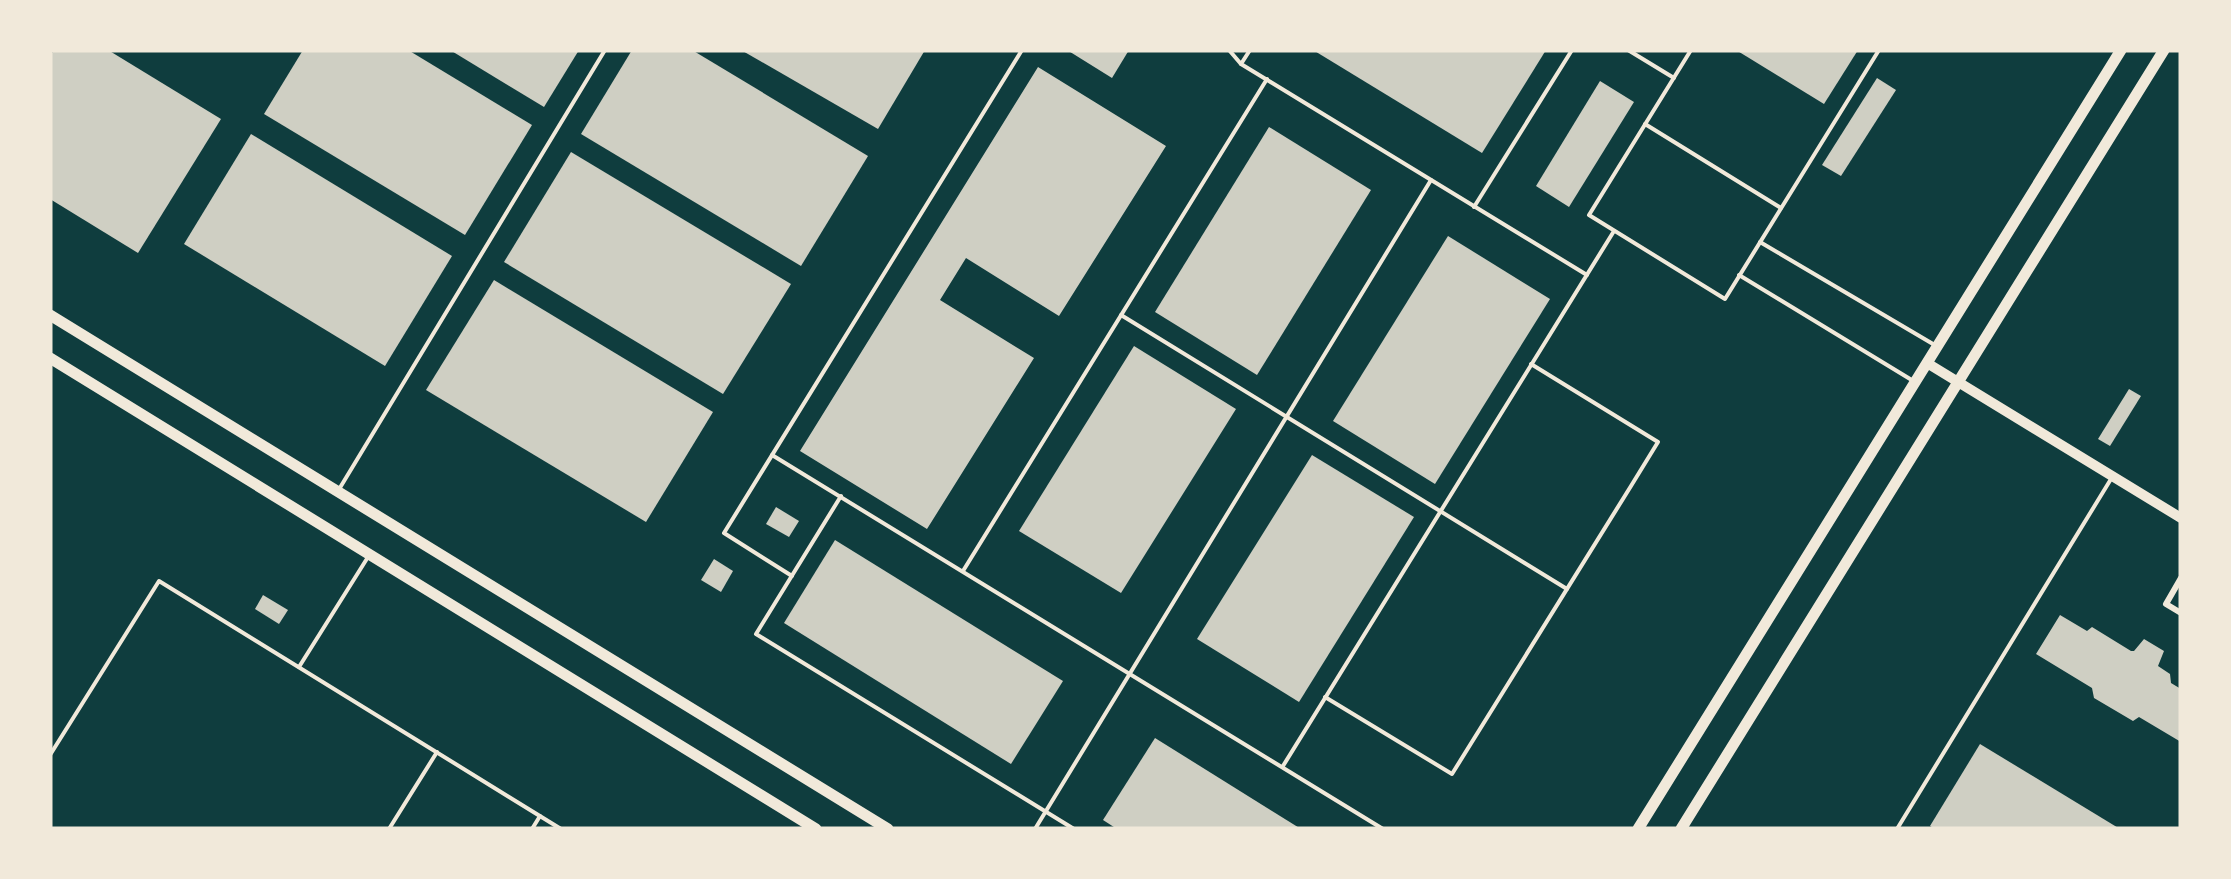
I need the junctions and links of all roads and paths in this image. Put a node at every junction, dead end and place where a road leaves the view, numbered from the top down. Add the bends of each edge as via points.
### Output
1 (605, 50) edge
2 (1022, 50) edge
3 (1229, 50) edge
4 (1250, 50) edge
5 (1572, 50) edge
6 (1628, 50) edge
7 (1691, 50) edge
8 (1879, 50) edge
9 (2122, 50) edge
10 (2164, 50) edge
11 (1241, 64) junction
12 (1674, 78) junction
13 (1267, 80) junction
14 (1645, 124) junction
15 (1431, 180) junction
16 (1474, 207) junction
17 (1781, 208) junction
18 (1614, 231) junction
19 (1760, 242) junction
20 (1587, 275) junction
21 (1739, 276) junction
22 (1121, 315) junction
23 (50, 316) edge
24 (1937, 347) junction
25 (50, 358) edge
26 (1927, 363) junction
27 (1532, 364) junction
28 (1915, 382) junction
29 (1960, 382) junction
30 (1286, 417) junction
31 (772, 455) junction
32 (2113, 476) junction
33 (337, 492) junction
34 (841, 496) junction
35 (1441, 511) junction
36 (2181, 518) edge
37 (369, 554) junction
38 (963, 571) junction
39 (792, 576) junction
40 (2181, 578) edge
41 (1567, 588) junction
42 (2181, 613) edge
43 (299, 667) junction
44 (1130, 674) junction
45 (1326, 697) junction
46 (436, 752) junction
47 (50, 755) edge
48 (1282, 767) junction
49 (1046, 812) junction
50 (540, 816) junction
51 (795, 824) edge
52 (389, 829) edge
53 (532, 829) edge
54 (560, 829) edge
55 (816, 829) edge
56 (888, 829) edge
57 (1035, 829) edge
58 (1074, 829) edge
59 (1383, 829) edge
60 (1638, 829) edge
61 (1681, 829) edge
62 (1897, 829) edge

1 - 33 lane
2 - 31 lane
3 - 11 lane
4 - 11 lane
5 - 16 lane
6 - 12 lane
7 - 12 lane
8 - 17 lane
9 - 24 main road
10 - 29 main road
11 - 13 lane
12 - 14 lane
13 - 15 lane
13 - 22 lane
14 - 17 lane
14 - 18 lane via 1589,215
15 - 16 lane
15 - 30 lane
16 - 20 lane
17 - 19 lane
18 - 20 lane
18 - 21 lane via 1725,299
19 - 21 lane
19 - 24 lane
20 - 27 lane
21 - 28 lane
22 - 30 lane
22 - 38 lane
23 - 33 main road
24 - 26 main road
25 - 37 main road
26 - 28 main road
26 - 29 street
27 - 35 lane
27 - 41 lane via 1658,442
28 - 60 main road
29 - 32 street
29 - 61 main road
30 - 35 lane
30 - 44 lane
31 - 34 lane
31 - 39 lane via 724,532
32 - 36 street
32 - 62 lane
33 - 56 main road
34 - 38 lane
34 - 39 lane
35 - 41 lane
35 - 45 lane
37 - 43 lane
37 - 51 main road
38 - 44 lane
39 - 49 lane via 756,634
40 - 42 street via 2166,604
41 - 45 lane via 1452,774
43 - 46 lane
43 - 47 lane via 159,581
44 - 48 lane
44 - 49 lane
45 - 48 lane
46 - 50 lane
46 - 52 lane
48 - 59 lane
49 - 57 lane
49 - 58 lane
50 - 53 lane
50 - 54 lane
51 - 55 main road

